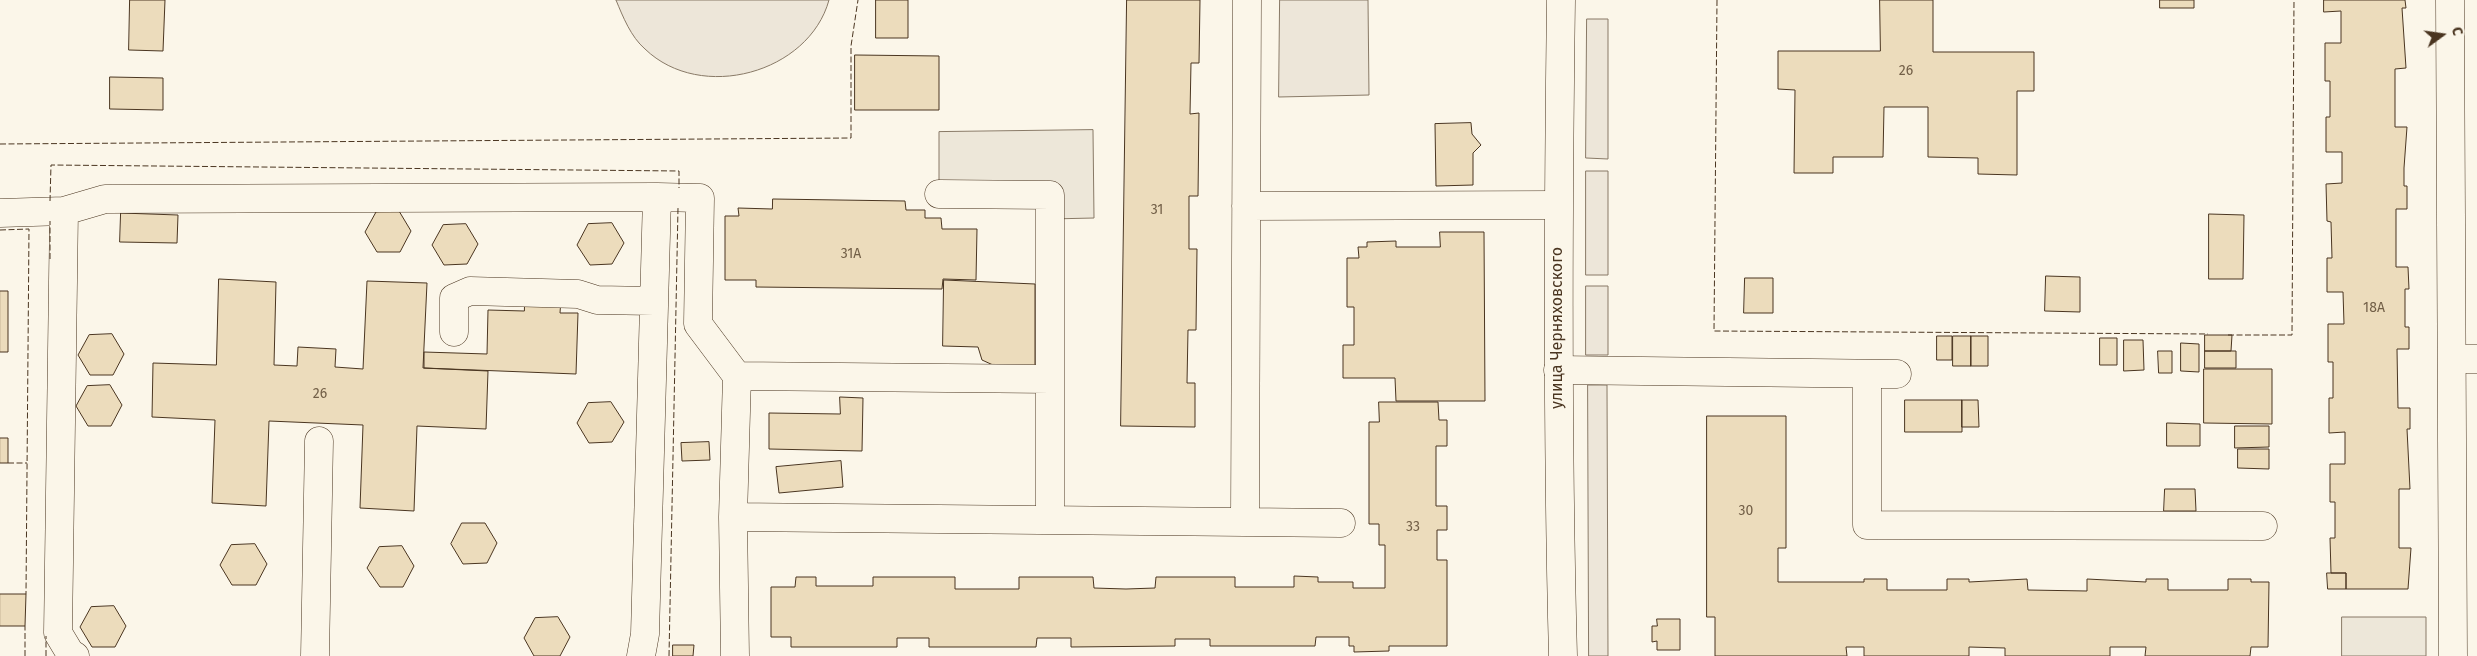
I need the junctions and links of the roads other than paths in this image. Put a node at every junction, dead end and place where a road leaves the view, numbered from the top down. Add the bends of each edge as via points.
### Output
1 (1247, 0) edge
2 (1561, 0) edge
3 (2450, 0) edge
4 (939, 194) dead end
5 (657, 198) junction
6 (1558, 205) junction
7 (1246, 206) junction
8 (64, 211) junction
9 (0, 213) edge
10 (654, 301) junction
11 (454, 332) dead end
12 (2464, 359) edge
13 (1558, 370) junction
14 (1867, 374) junction
15 (1897, 374) dead end
16 (737, 376) junction
17 (1050, 379) junction
18 (319, 441) dead end
19 (733, 517) junction
20 (1050, 520) junction
21 (1245, 522) junction
22 (1341, 523) dead end
23 (2263, 526) dead end
24 (75, 656) edge
25 (314, 656) edge
26 (641, 656) edge
27 (735, 656) edge
28 (1562, 656) edge
29 (2453, 656) edge

1 - 7 main road
2 - 6 main road, улица Черняховского
3 - 12 main road
4 - 17 main road via 1050,195
5 - 8 main road via 105,199
5 - 10 main road
5 - 16 main road via 700,198 698,324
6 - 7 main road
6 - 13 main road, улица Черняховского
7 - 21 main road
8 - 9 main road
8 - 24 main road via 58,633
10 - 11 main road via 597,300 578,294 470,291 454,298
10 - 26 main road via 645,634
12 - 29 main road
13 - 14 main road
13 - 28 main road, улица Черняховского
14 - 15 main road
14 - 23 main road via 1868,525
16 - 17 main road
16 - 19 main road
17 - 20 main road
18 - 25 main road
19 - 20 main road
19 - 27 main road
20 - 21 main road
21 - 22 main road

